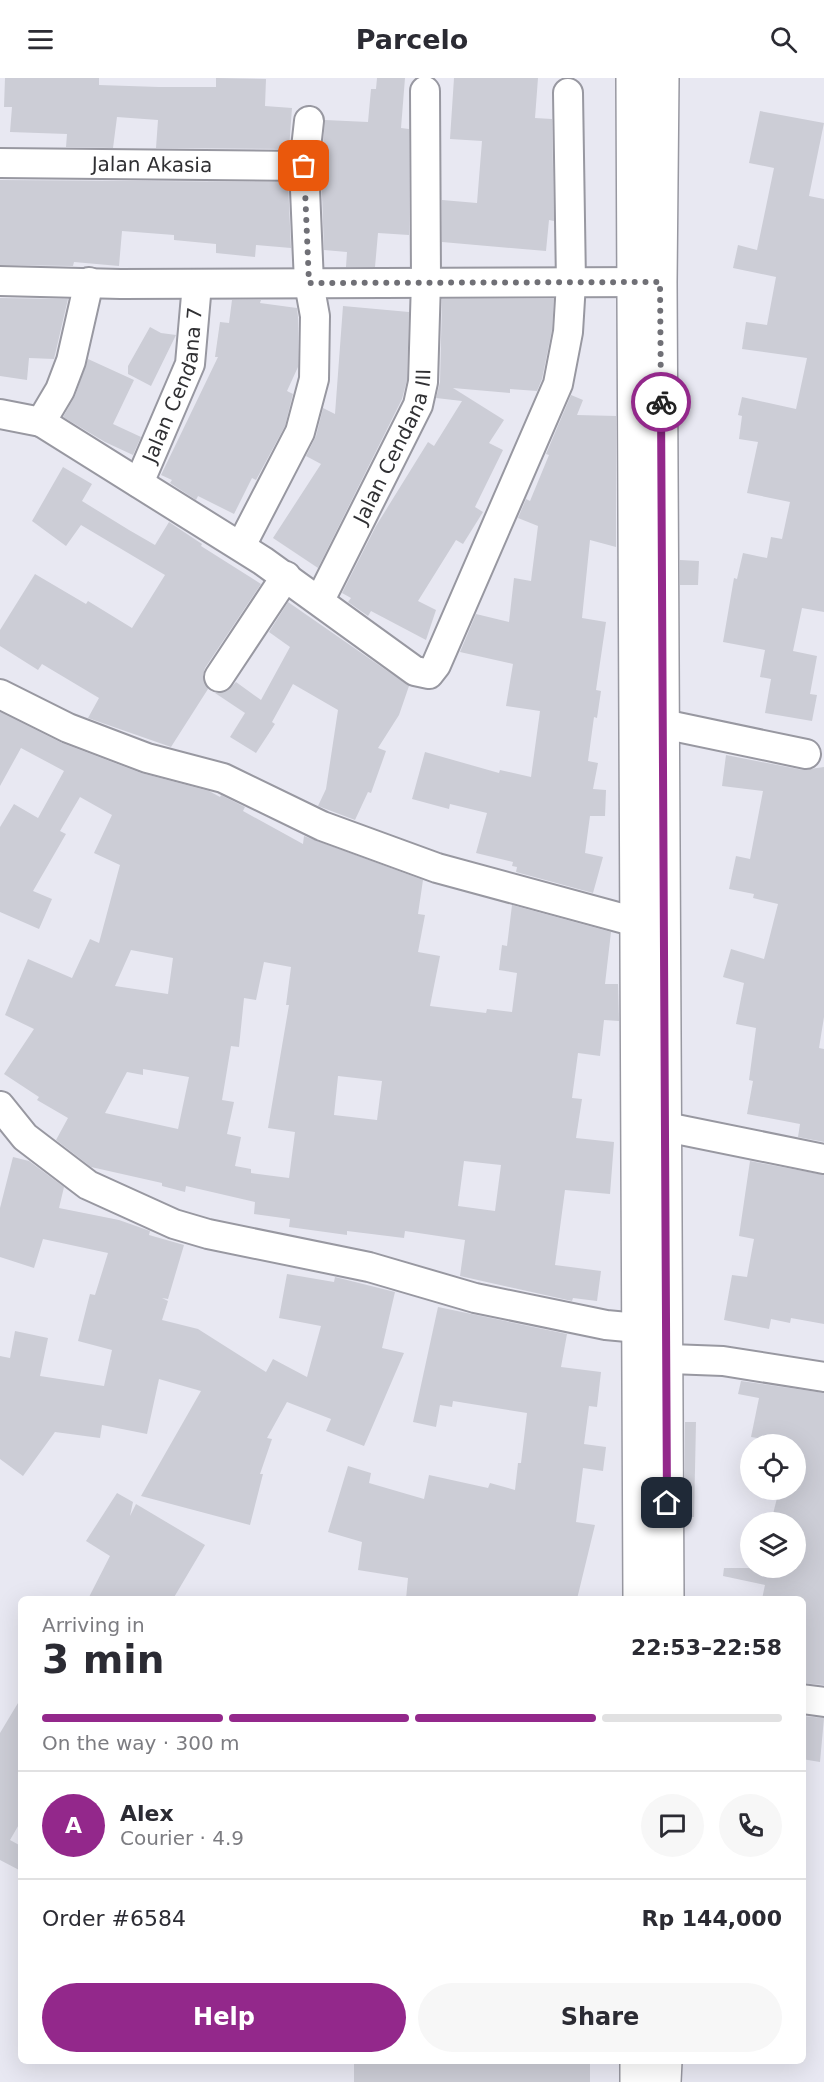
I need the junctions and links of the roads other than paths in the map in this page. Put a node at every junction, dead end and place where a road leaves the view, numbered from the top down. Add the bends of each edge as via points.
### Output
1 (633, 78) edge
2 (662, 78) edge
3 (425, 91) dead end
4 (568, 93) dead end
5 (309, 121) dead end
6 (0, 163) edge
7 (304, 166) junction
8 (0, 281) edge
9 (426, 281) junction
10 (89, 282) junction
11 (612, 282) junction
12 (309, 283) junction
13 (197, 284) junction
14 (0, 414) edge
15 (41, 422) junction
16 (139, 483) junction
17 (241, 546) junction
18 (286, 576) junction
19 (320, 600) junction
20 (219, 677) dead end
21 (0, 694) edge
22 (663, 724) junction
23 (807, 754) dead end
24 (650, 923) junction
25 (0, 1106) edge
26 (666, 1127) junction
27 (824, 1159) edge
28 (657, 1351) junction
29 (824, 1377) edge
30 (639, 1596) edge
31 (667, 1596) edge
32 (806, 1700) edge
33 (824, 1702) edge
34 (637, 2064) edge
35 (665, 2064) edge
36 (637, 2082) edge
37 (664, 2082) edge

1 - 11 main road
2 - 11 main road
3 - 9 street, Jalan Cendana III
4 - 11 street
5 - 7 street
6 - 7 street, Jalan Akasia
7 - 12 street
8 - 10 street
9 - 11 street
9 - 12 street
9 - 19 street, Jalan Cendana III via 423,382 418,405
10 - 13 street
10 - 15 street via 71,361
11 - 19 street via 568,332 558,384 433,671 415,671
11 - 22 main road
11 - 24 main road
12 - 13 street
12 - 17 street via 315,316 314,379 300,432
13 - 16 street, Jalan Cendana 7 via 190,364
14 - 15 street
15 - 16 street
16 - 17 street
17 - 18 street
18 - 19 street
18 - 20 street
21 - 24 street via 68,729 147,758 223,778 322,826 437,868
22 - 23 street
22 - 24 main road
24 - 26 main road
24 - 28 main road
25 - 28 street via 25,1137 88,1185 174,1224 369,1267 475,1298 606,1325
26 - 27 street
26 - 28 main road
28 - 29 street
28 - 30 main road
28 - 31 main road
32 - 33 street
34 - 36 main road
35 - 37 main road

